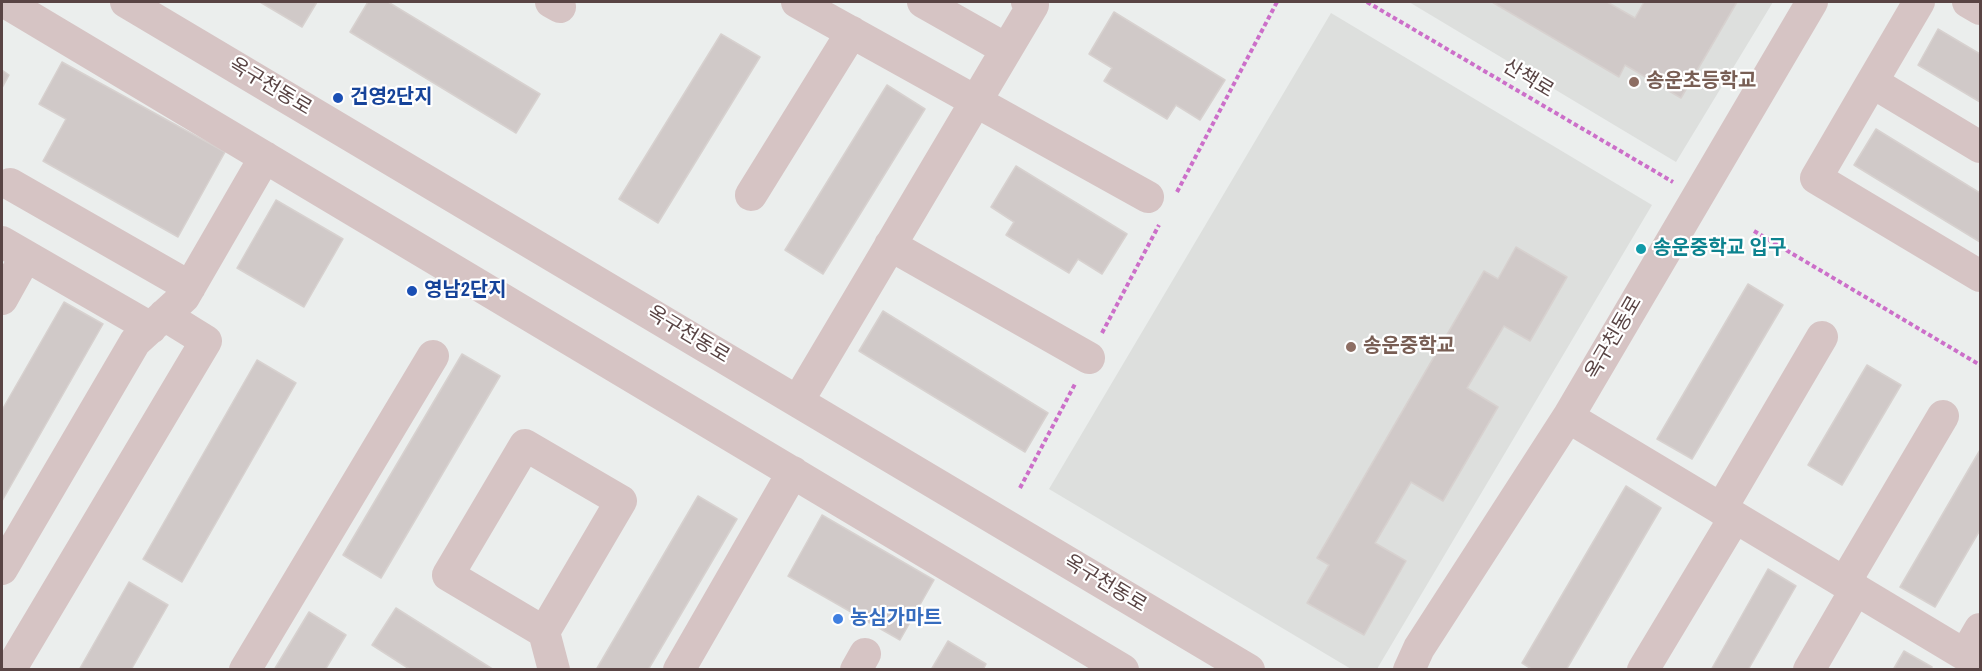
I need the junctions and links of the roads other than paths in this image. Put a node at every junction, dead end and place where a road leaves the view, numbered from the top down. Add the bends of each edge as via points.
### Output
1 (5, 2) edge
2 (797, 2) edge
3 (923, 2) edge
4 (1027, 2) edge
5 (1812, 2) edge
6 (1919, 2) edge
7 (1968, 2) edge
8 (137, 4) edge
9 (1980, 9) edge
10 (852, 32) junction
11 (1006, 49) junction
12 (1872, 82) junction
13 (976, 101) junction
14 (1980, 147) edge
15 (265, 157) junction
16 (10, 184) dead end
17 (751, 195) dead end
18 (1160, 206) road end
19 (890, 245) junction
20 (14, 249) edge
21 (1980, 276) edge
22 (190, 287) junction
23 (2, 299) edge
24 (158, 322) junction
25 (1822, 337) dead end
26 (433, 356) dead end
27 (1089, 358) road end
28 (798, 401) junction
29 (1943, 416) dead end
30 (1568, 417) junction
31 (793, 472) junction
32 (1728, 513) junction
33 (2, 569) edge
34 (1850, 586) junction
35 (544, 632) junction
36 (1975, 649) edge
37 (10, 669) edge
38 (245, 669) edge
39 (554, 669) edge
40 (679, 669) edge
41 (1124, 669) edge
42 (1249, 669) edge
43 (1409, 669) edge
44 (1643, 669) edge
45 (1809, 669) edge

1 - 15 street
2 - 10 street
3 - 11 street
4 - 11 street via 1033,5
5 - 30 street, 옥구천동로
6 - 12 street
7 - 9 street
8 - 28 street, 옥구천동로
10 - 13 street
10 - 17 street
11 - 13 street
12 - 14 street
12 - 21 street via 1816,178
13 - 18 street
13 - 19 street
15 - 22 street
15 - 31 street
16 - 22 street
19 - 27 street
19 - 28 street
20 - 23 street
20 - 24 street
22 - 24 street
24 - 33 street via 135,342
24 - 37 street via 206,341
25 - 32 street
26 - 38 street
28 - 42 street, 옥구천동로
29 - 34 street
30 - 32 street
30 - 43 street, 옥구천동로
31 - 40 street
31 - 41 street
32 - 34 street
32 - 44 street
34 - 36 street
34 - 45 street
35 - 35 street via 448,575 525,445 621,501
35 - 39 street

